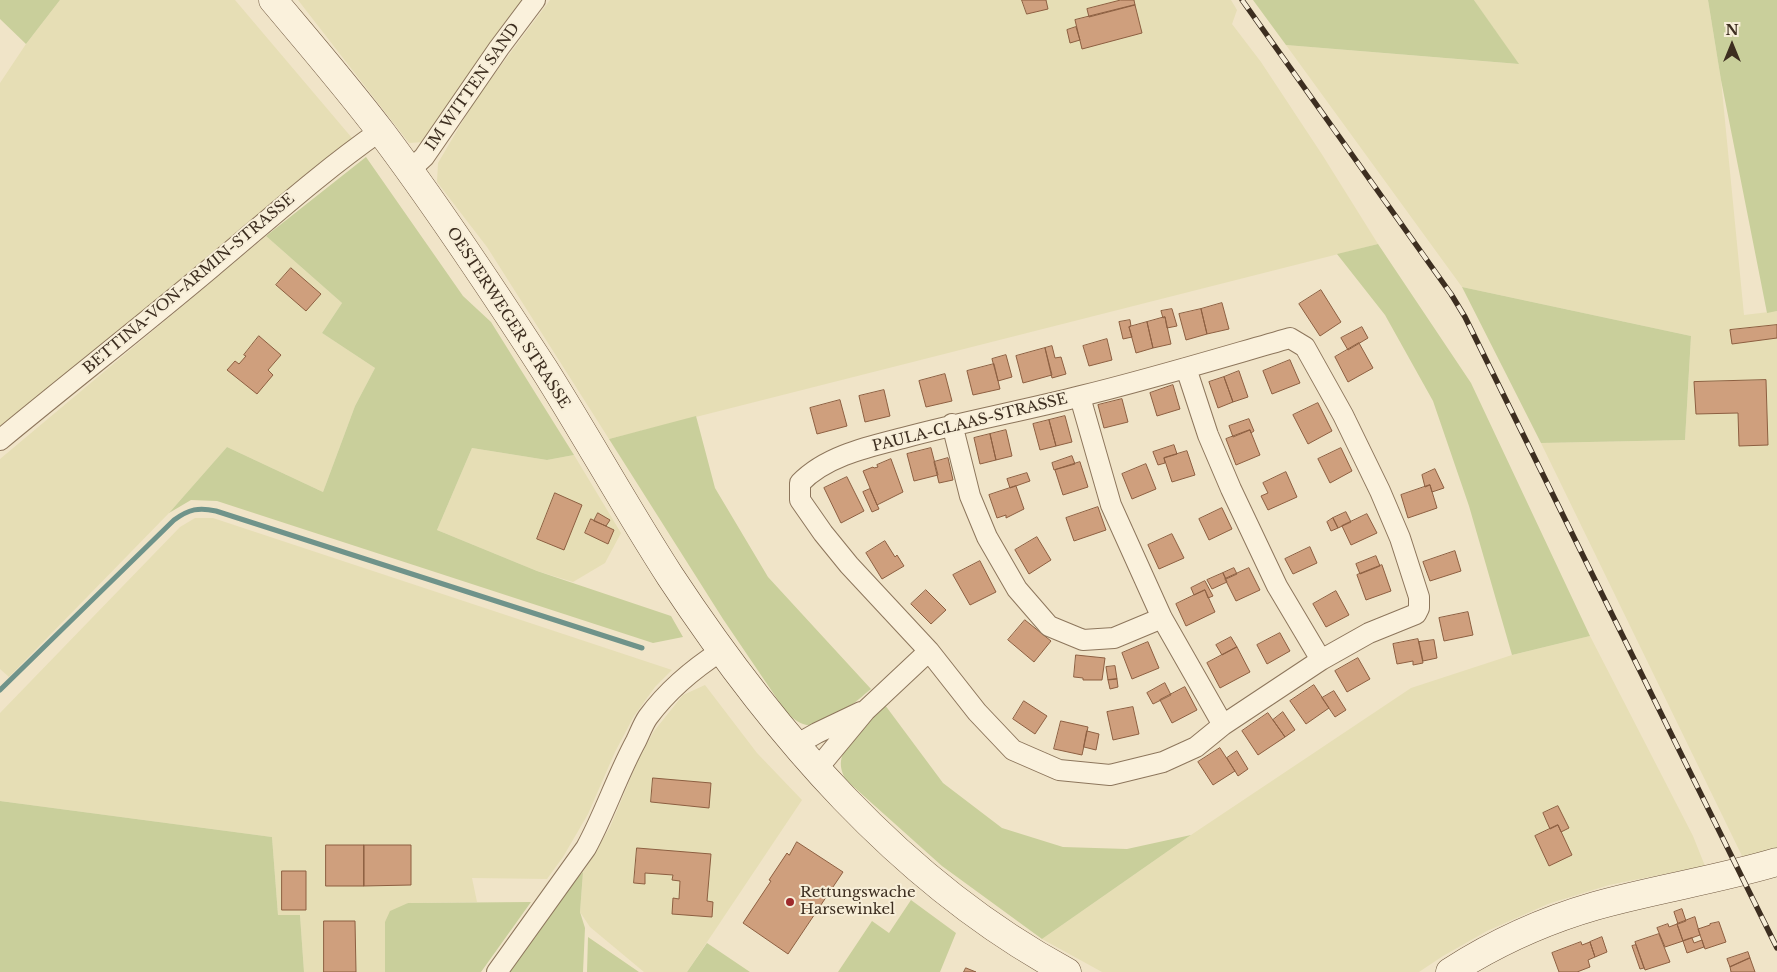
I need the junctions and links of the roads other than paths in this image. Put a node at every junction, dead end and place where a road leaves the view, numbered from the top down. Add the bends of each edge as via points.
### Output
1 (273, 0) edge
2 (535, 0) edge
3 (380, 131) junction
4 (409, 171) junction
5 (1186, 368) junction
6 (1080, 397) junction
7 (952, 424) junction
8 (0, 440) edge
9 (1162, 618) junction
10 (721, 651) junction
11 (929, 651) junction
12 (1321, 660) junction
13 (865, 711) junction
14 (1223, 726) junction
15 (796, 745) junction
16 (817, 769) junction
17 (1777, 862) edge
18 (497, 972) edge
19 (1067, 972) edge
20 (1450, 972) edge

1 - 3 street, OESTERWEGER STRASSE
2 - 4 street, IM WITTEN SAND via 424,157
3 - 4 street, OESTERWEGER STRASSE
3 - 8 street, BETTINA-VON-ARMIN-STRASSE via 285,204
4 - 10 street, OESTERWEGER STRASSE via 540,363 669,573
5 - 6 street, PAULA-CLAAS-STRASSE
5 - 12 street via 1208,436 1231,489 1278,586
5 - 12 street, PAULA-CLAAS-STRASSE via 1290,338 1297,341 1324,381 1380,491 1403,546 1419,597 1419,608 1416,614 1369,633
6 - 7 street, PAULA-CLAAS-STRASSE
6 - 9 street via 1111,505
7 - 9 street via 970,496 986,537 1017,589 1049,626 1082,640 1114,638
7 - 11 street, PAULA-CLAAS-STRASSE via 834,460 800,483 800,500 849,566
9 - 14 street
10 - 15 street, OESTERWEGER STRASSE
10 - 18 street via 675,686 648,718 586,848
11 - 13 street
11 - 14 street via 976,712 1013,750 1060,770 1110,775 1164,762 1196,747
12 - 14 street
13 - 15 street
13 - 16 street
15 - 16 street, OESTERWEGER STRASSE
16 - 19 street, OESTERWEGER STRASSE via 856,811 964,906 1030,952
17 - 20 street via 1564,916 1511,936

